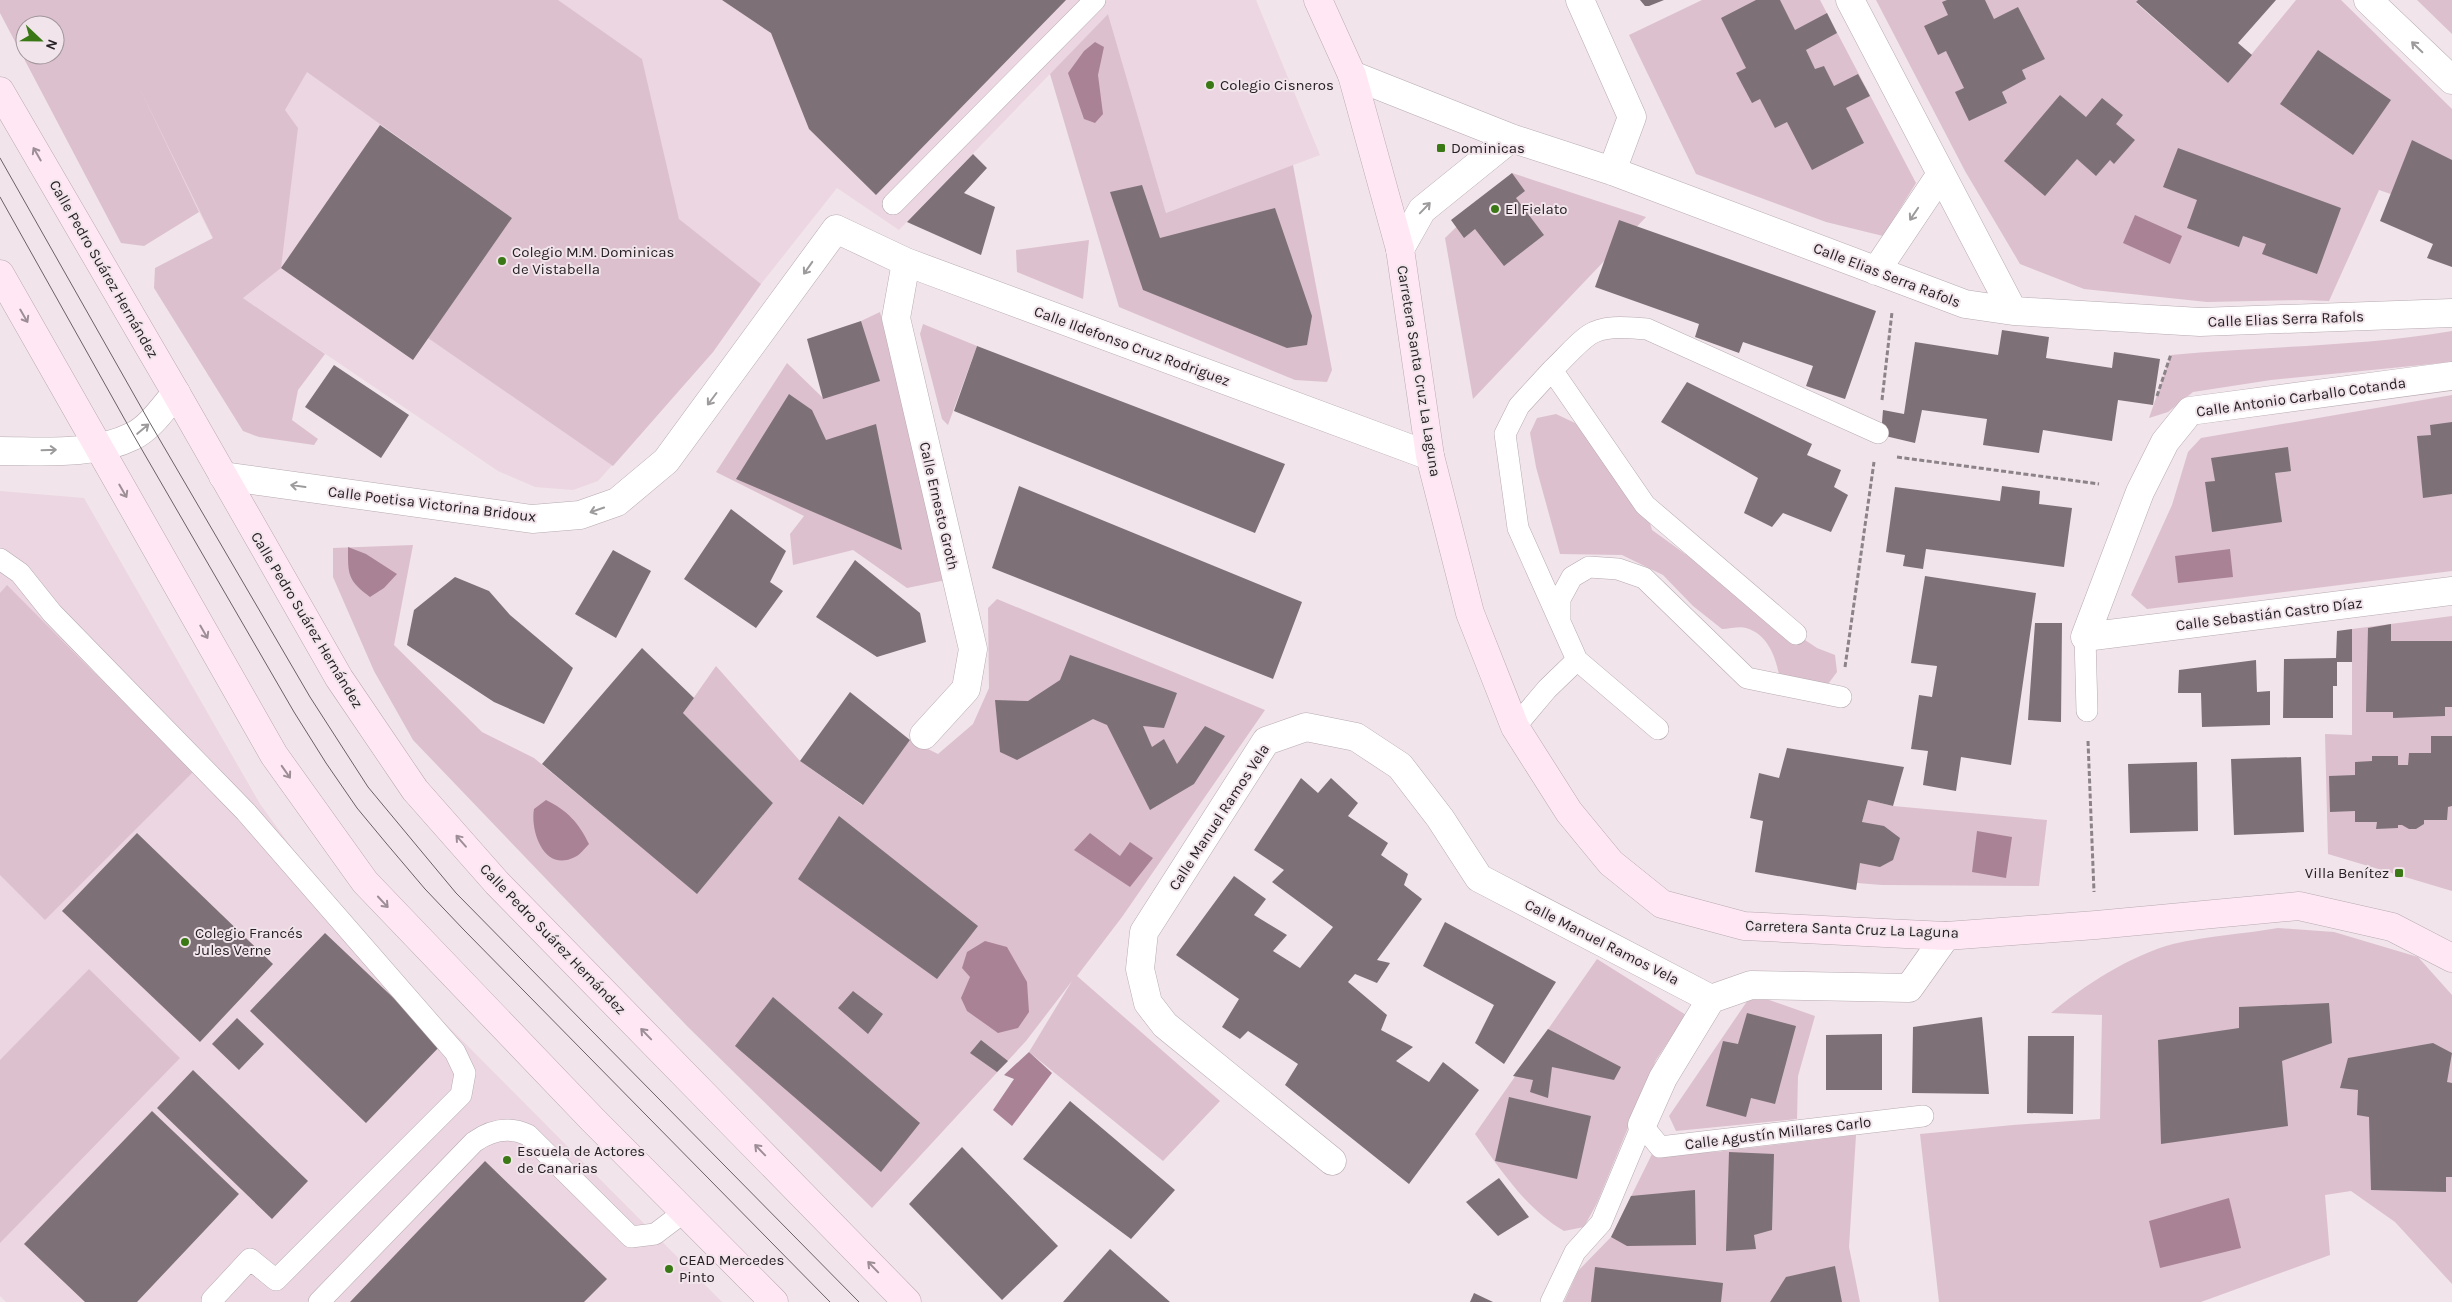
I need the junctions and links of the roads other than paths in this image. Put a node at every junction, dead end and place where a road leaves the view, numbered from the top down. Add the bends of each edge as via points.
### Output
1 (1095, 0) edge
2 (1318, 0) edge
3 (1580, 0) edge
4 (1850, 0) edge
5 (2368, 0) edge
6 (1352, 75) junction
7 (2452, 80) edge
8 (0, 91) edge
9 (1511, 138) junction
10 (1612, 171) junction
11 (1941, 174) junction
12 (894, 204) dead end
13 (836, 229) joint
14 (1400, 249) junction
15 (906, 262) junction
16 (0, 274) edge
17 (1886, 275) junction
18 (2013, 311) junction
19 (2452, 313) edge
20 (1552, 370) junction
21 (2452, 376) edge
22 (176, 393) junction
23 (1878, 433) road end
24 (98, 448) junction
25 (0, 451) edge
26 (1430, 456) junction
27 (223, 476) junction
28 (0, 559) edge
29 (2452, 591) edge
30 (1560, 619) junction
31 (1796, 634) dead end
32 (2085, 637) junction
33 (1577, 660) junction
34 (1841, 697) road end
35 (2087, 711) road end
36 (1515, 727) junction
37 (1658, 729) dead end
38 (924, 735) dead end
39 (1946, 936) junction
40 (2452, 958) edge
41 (1711, 999) junction
42 (1923, 1116) dead end
43 (1642, 1125) junction
44 (1332, 1161) dead end
45 (684, 1212) junction
46 (212, 1300) dead end
47 (319, 1302) edge
48 (774, 1302) edge
49 (907, 1302) edge
50 (1551, 1302) edge

1 - 12 lane
2 - 6 street, Carretera Santa Cruz La Laguna
3 - 10 street via 1632,117
4 - 11 street
7 -> 5 street
6 - 9 street, Calle Elias Serra Rafols
6 - 14 street, Carretera Santa Cruz La Laguna
22 -> 8 street, Calle Pedro Suárez Hernández
9 - 10 street, Calle Elias Serra Rafols
14 -> 9 street via 1422,210
10 - 17 street, Calle Elias Serra Rafols
11 -> 17 street
11 - 18 street
13 - 15 street, Calle Ildefonso Cruz Rodriguez
13 -> 27 street, Calle Poetisa Victorina Bridoux via 666,461 617,502 580,515 532,519
14 - 26 street, Carretera Santa Cruz La Laguna
15 - 26 street, Calle Ildefonso Cruz Rodriguez
15 - 38 street, Calle Ernesto Groth via 896,318 973,649 966,689
16 -> 24 street
17 - 18 street, Calle Elias Serra Rafols via 1965,304
18 - 19 street, Calle Elias Serra Rafols via 2183,321
20 - 23 lane via 1590,334 1612,329 1648,329
20 - 30 lane via 1518,406 1506,434 1518,528
20 - 31 lane via 1645,505
21 - 32 street, Calle Antonio Carballo Cotanda via 2190,411 2165,442 2140,492
24 -> 22 street via 134,436
22 - 27 street, Calle Pedro Suárez Hernández
25 -> 24 street
24 -> 45 street via 274,755 365,882
26 - 36 street, Carretera Santa Cruz La Laguna via 1470,613
49 -> 27 street, Calle Pedro Suárez Hernández via 497,883 415,790 339,678
28 - 46 lane via 20,573 52,613 246,812 455,1052 465,1073 461,1095 276,1280 250,1259
29 - 32 street, Calle Sebastián Castro Díaz
30 - 33 lane
30 - 34 lane via 1560,598 1572,577 1589,567 1618,569 1644,578 1747,678
32 - 35 lane
33 - 36 lane
33 - 37 lane
36 - 39 street, Carretera Santa Cruz La Laguna via 1569,812 1610,863 1662,904 1744,926
39 - 40 street, Carretera Santa Cruz La Laguna via 2299,906 2392,927
39 - 41 street via 1909,988 1751,985
41 - 43 street via 1663,1078
41 - 44 street, Calle Manuel Ramos Vela via 1479,878 1440,818 1400,766 1356,737 1306,727 1266,741 1144,932 1140,968 1148,1003 1165,1025
42 - 43 lane, Calle Agustín Millares Carlo via 1660,1147
43 - 50 lane via 1601,1223 1575,1252
45 - 47 lane via 655,1234 631,1237 528,1135 512,1129 494,1131 474,1142
45 - 48 street

